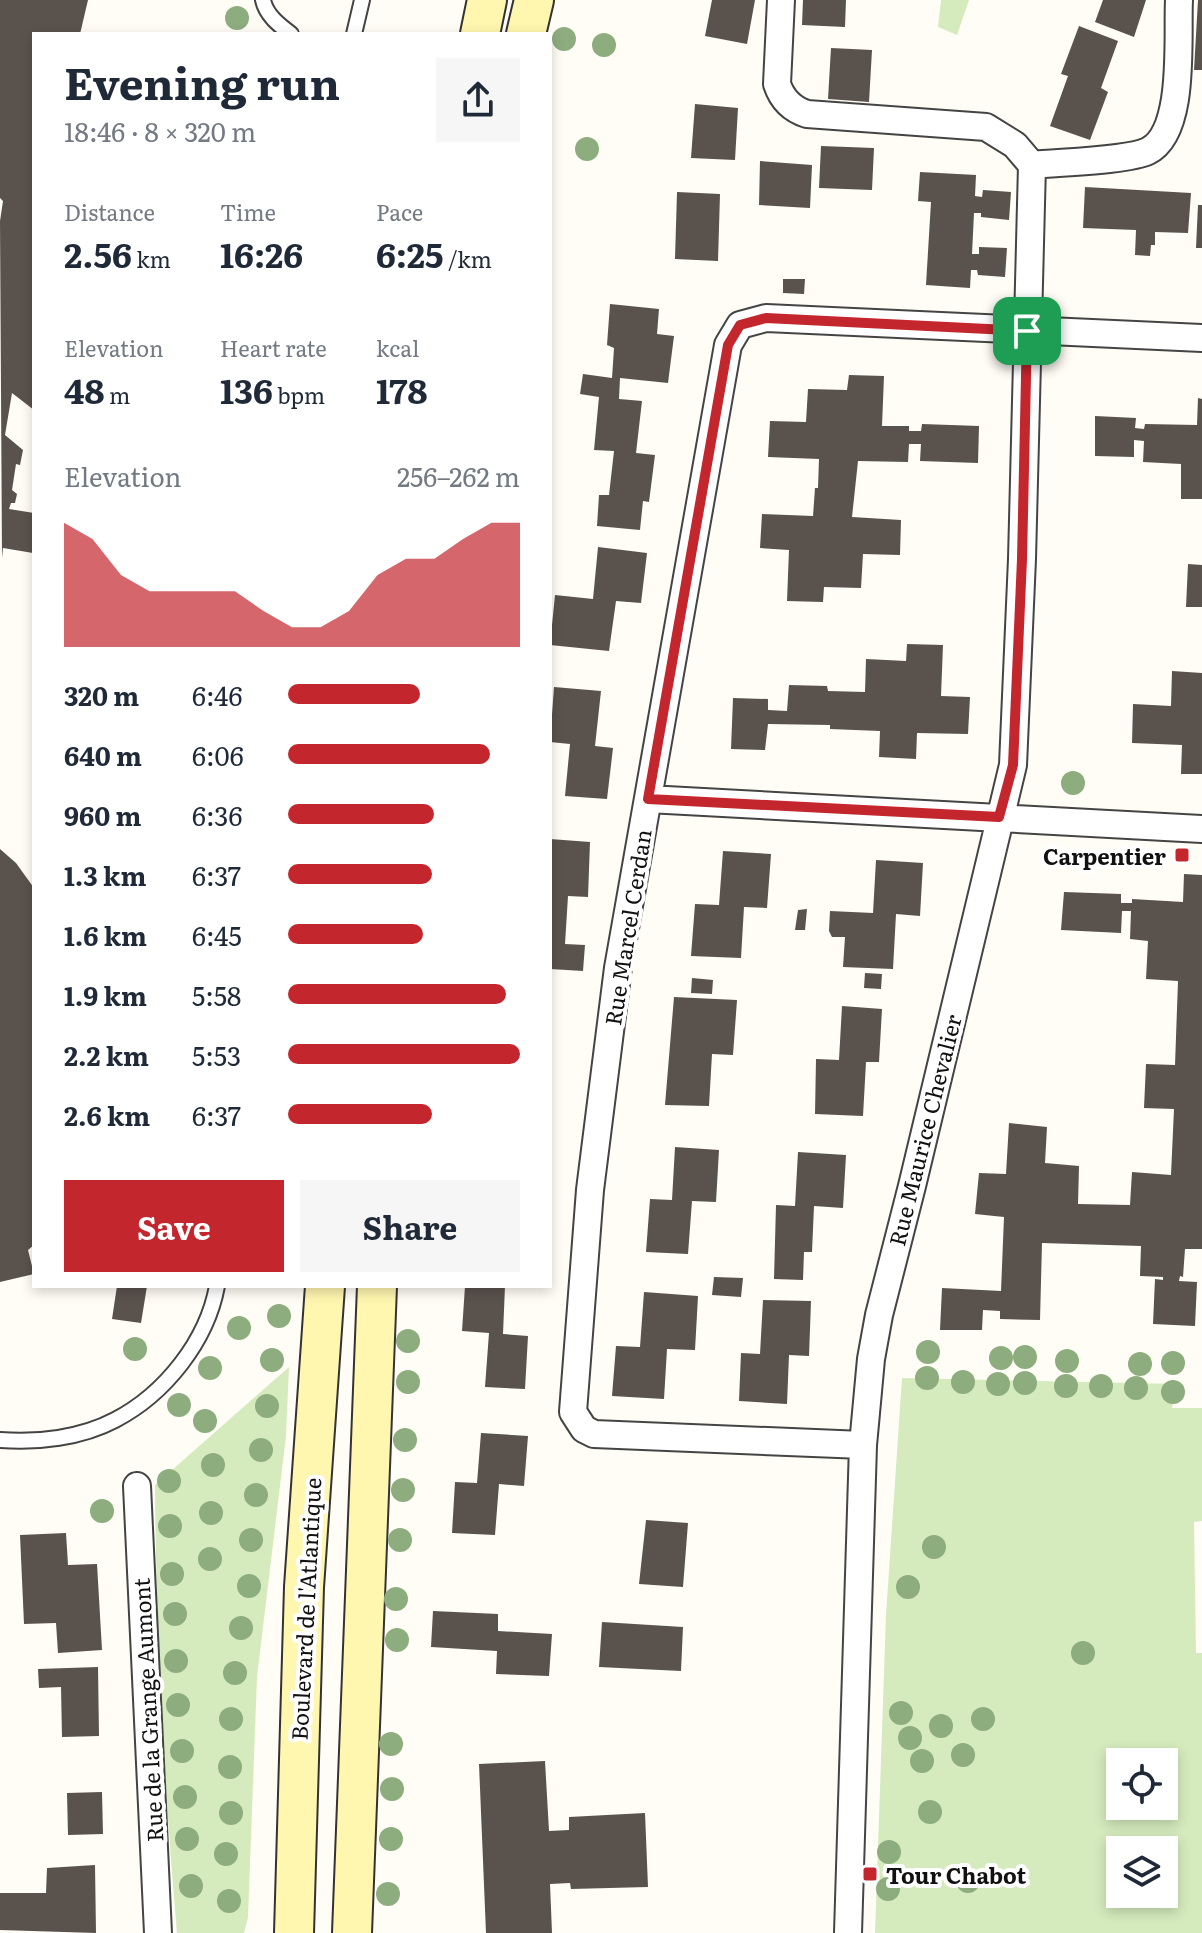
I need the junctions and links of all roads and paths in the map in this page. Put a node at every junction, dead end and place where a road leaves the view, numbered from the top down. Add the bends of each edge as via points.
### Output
1 (263, 0) edge
2 (362, 0) edge
3 (487, 0) edge
4 (534, 0) edge
5 (781, 0) edge
6 (1179, 0) edge
7 (288, 32) edge
8 (354, 32) edge
9 (480, 32) edge
10 (526, 32) edge
11 (1032, 165) junction
12 (1027, 331) junction
13 (1202, 338) edge
14 (648, 799) junction
15 (999, 817) junction
16 (1202, 829) edge
17 (216, 1288) edge
18 (325, 1288) edge
19 (377, 1288) edge
20 (0, 1440) edge
21 (863, 1445) junction
22 (137, 1486) dead end
23 (158, 1933) edge
24 (294, 1933) edge
25 (352, 1933) edge
26 (848, 1933) edge

1 - 7 lane via 276,23
2 - 8 lane
3 - 9 main road
4 - 10 main road
5 - 11 street via 777,84 795,110 986,127 1015,145
6 - 11 street via 1175,108 1161,143 1128,156
11 - 12 street, Rue Maurice Chevalier
12 - 13 street, Rue Marcel Cerdan
12 - 14 street, Rue Marcel Cerdan via 766,318 740,325 728,345
12 - 15 street, Rue Maurice Chevalier via 1013,765
14 - 15 street
14 - 21 street, Rue Marcel Cerdan via 618,968 590,1190 573,1412 594,1434
15 - 16 street
15 - 21 street, Rue Maurice Chevalier via 879,1315
17 - 20 lane via 199,1338 175,1371 116,1420 41,1441
18 - 24 main road, Boulevard de l'Atlantique via 304,1587
19 - 25 main road
21 - 26 street, Rue Maurice Chevalier
22 - 23 street, Rue de la Grange Aumont

